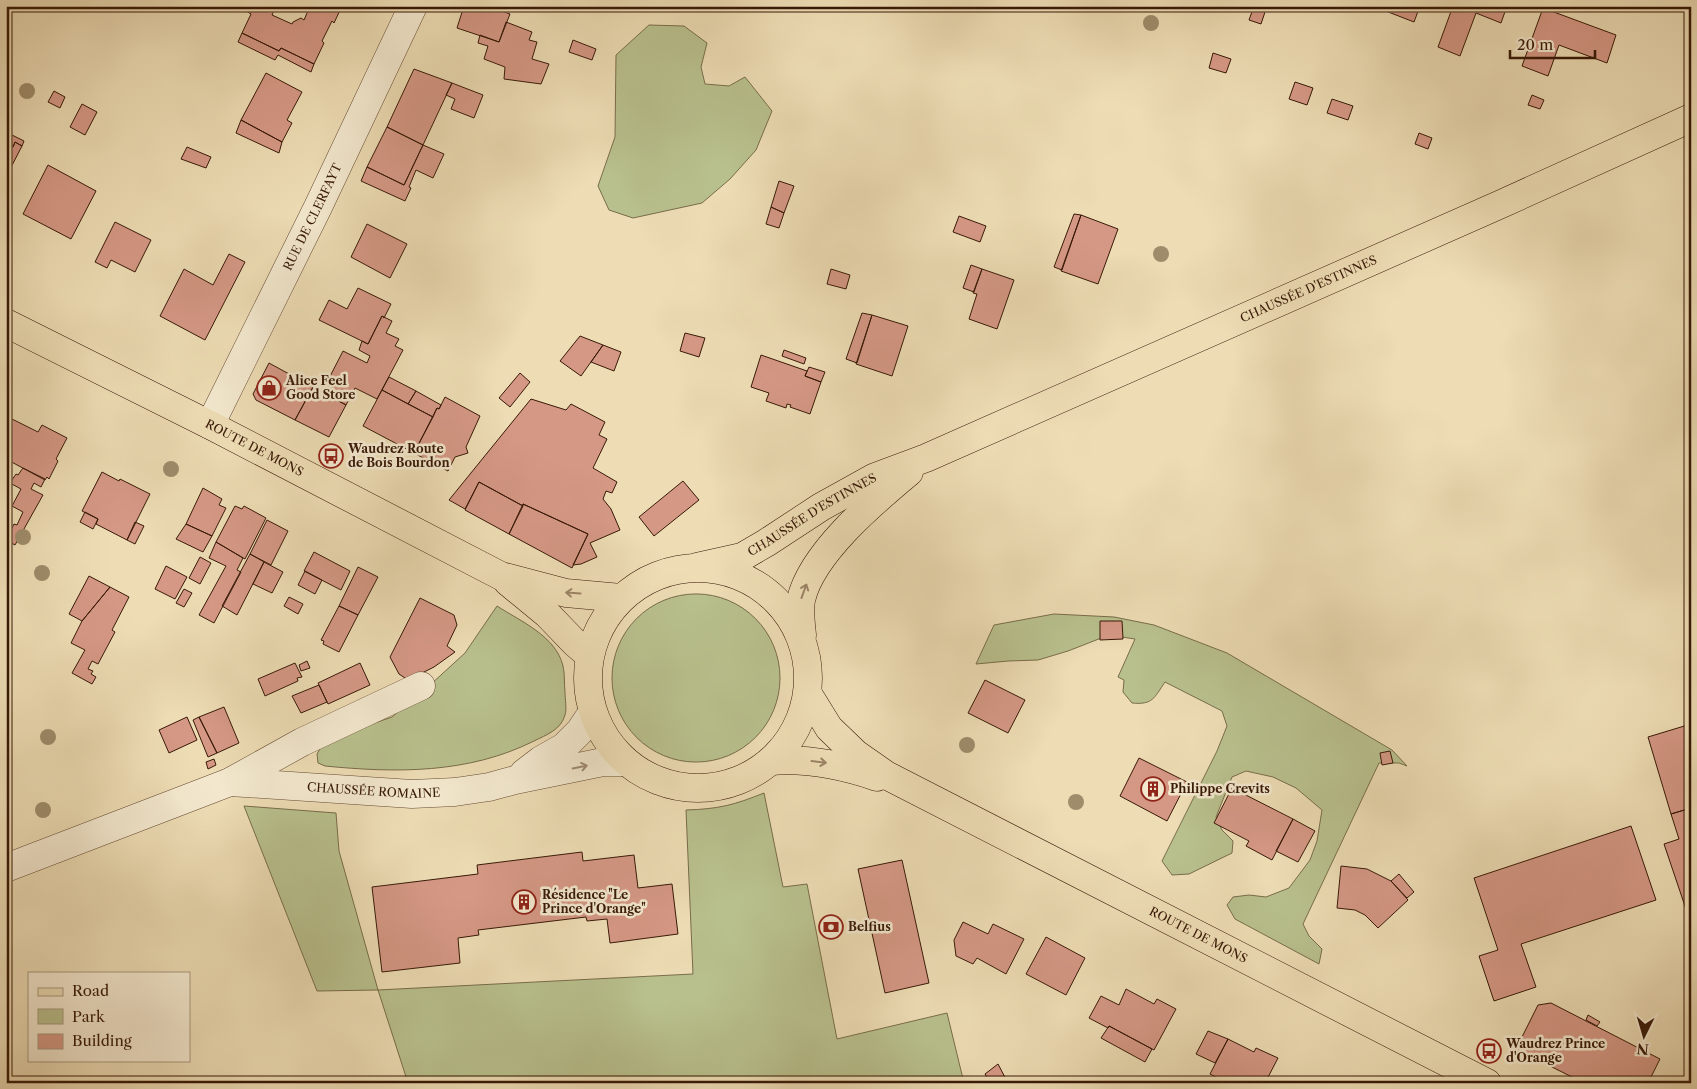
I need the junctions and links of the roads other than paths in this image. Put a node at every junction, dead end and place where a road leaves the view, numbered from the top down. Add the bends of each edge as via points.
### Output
1 (413, 6) edge
2 (1691, 118) edge
3 (6, 323) edge
4 (210, 425) junction
5 (926, 458) junction
6 (697, 567) junction
7 (501, 576) junction
8 (621, 598) junction
9 (802, 639) junction
10 (589, 655) junction
11 (421, 686) dead end
12 (808, 694) junction
13 (592, 713) junction
14 (771, 761) junction
15 (626, 762) junction
16 (515, 780) junction
17 (230, 782) junction
18 (909, 787) junction
19 (6, 868) edge
20 (1487, 1083) edge

1 - 4 street, RUE DE CLERFAYT
2 - 5 main road, CHAUSSÉE D'ESTINNES
3 - 4 main road, ROUTE DE MONS
4 - 7 main road, ROUTE DE MONS
5 - 6 main road, CHAUSSÉE D'ESTINNES via 875,477 742,556
9 -> 5 main road, CHAUSSÉE D'ESTINNES via 800,602 829,549 884,493
6 - 8 main road via 656,576
6 - 9 main road via 730,572 760,587 785,610
8 -> 7 main road, ROUTE DE MONS via 566,593
7 - 10 main road, ROUTE DE MONS
8 - 10 main road via 596,633
9 - 12 main road via 809,675
10 - 13 main road via 588,694
11 - 17 street, CHAUSSÉE ROMAINE via 302,742
12 - 14 main road via 796,730
12 - 18 main road, ROUTE DE MONS via 829,728 856,754
13 - 15 main road via 606,740
13 - 16 street, CHAUSSÉE ROMAINE via 564,747
14 - 15 main road via 732,783 710,788 665,784
14 -> 18 main road, ROUTE DE MONS via 822,762
16 -> 15 street, CHAUSSÉE ROMAINE via 603,762
16 - 17 street, CHAUSSÉE ROMAINE via 455,792 412,794
17 - 19 street, CHAUSSÉE ROMAINE
18 - 20 main road, ROUTE DE MONS

